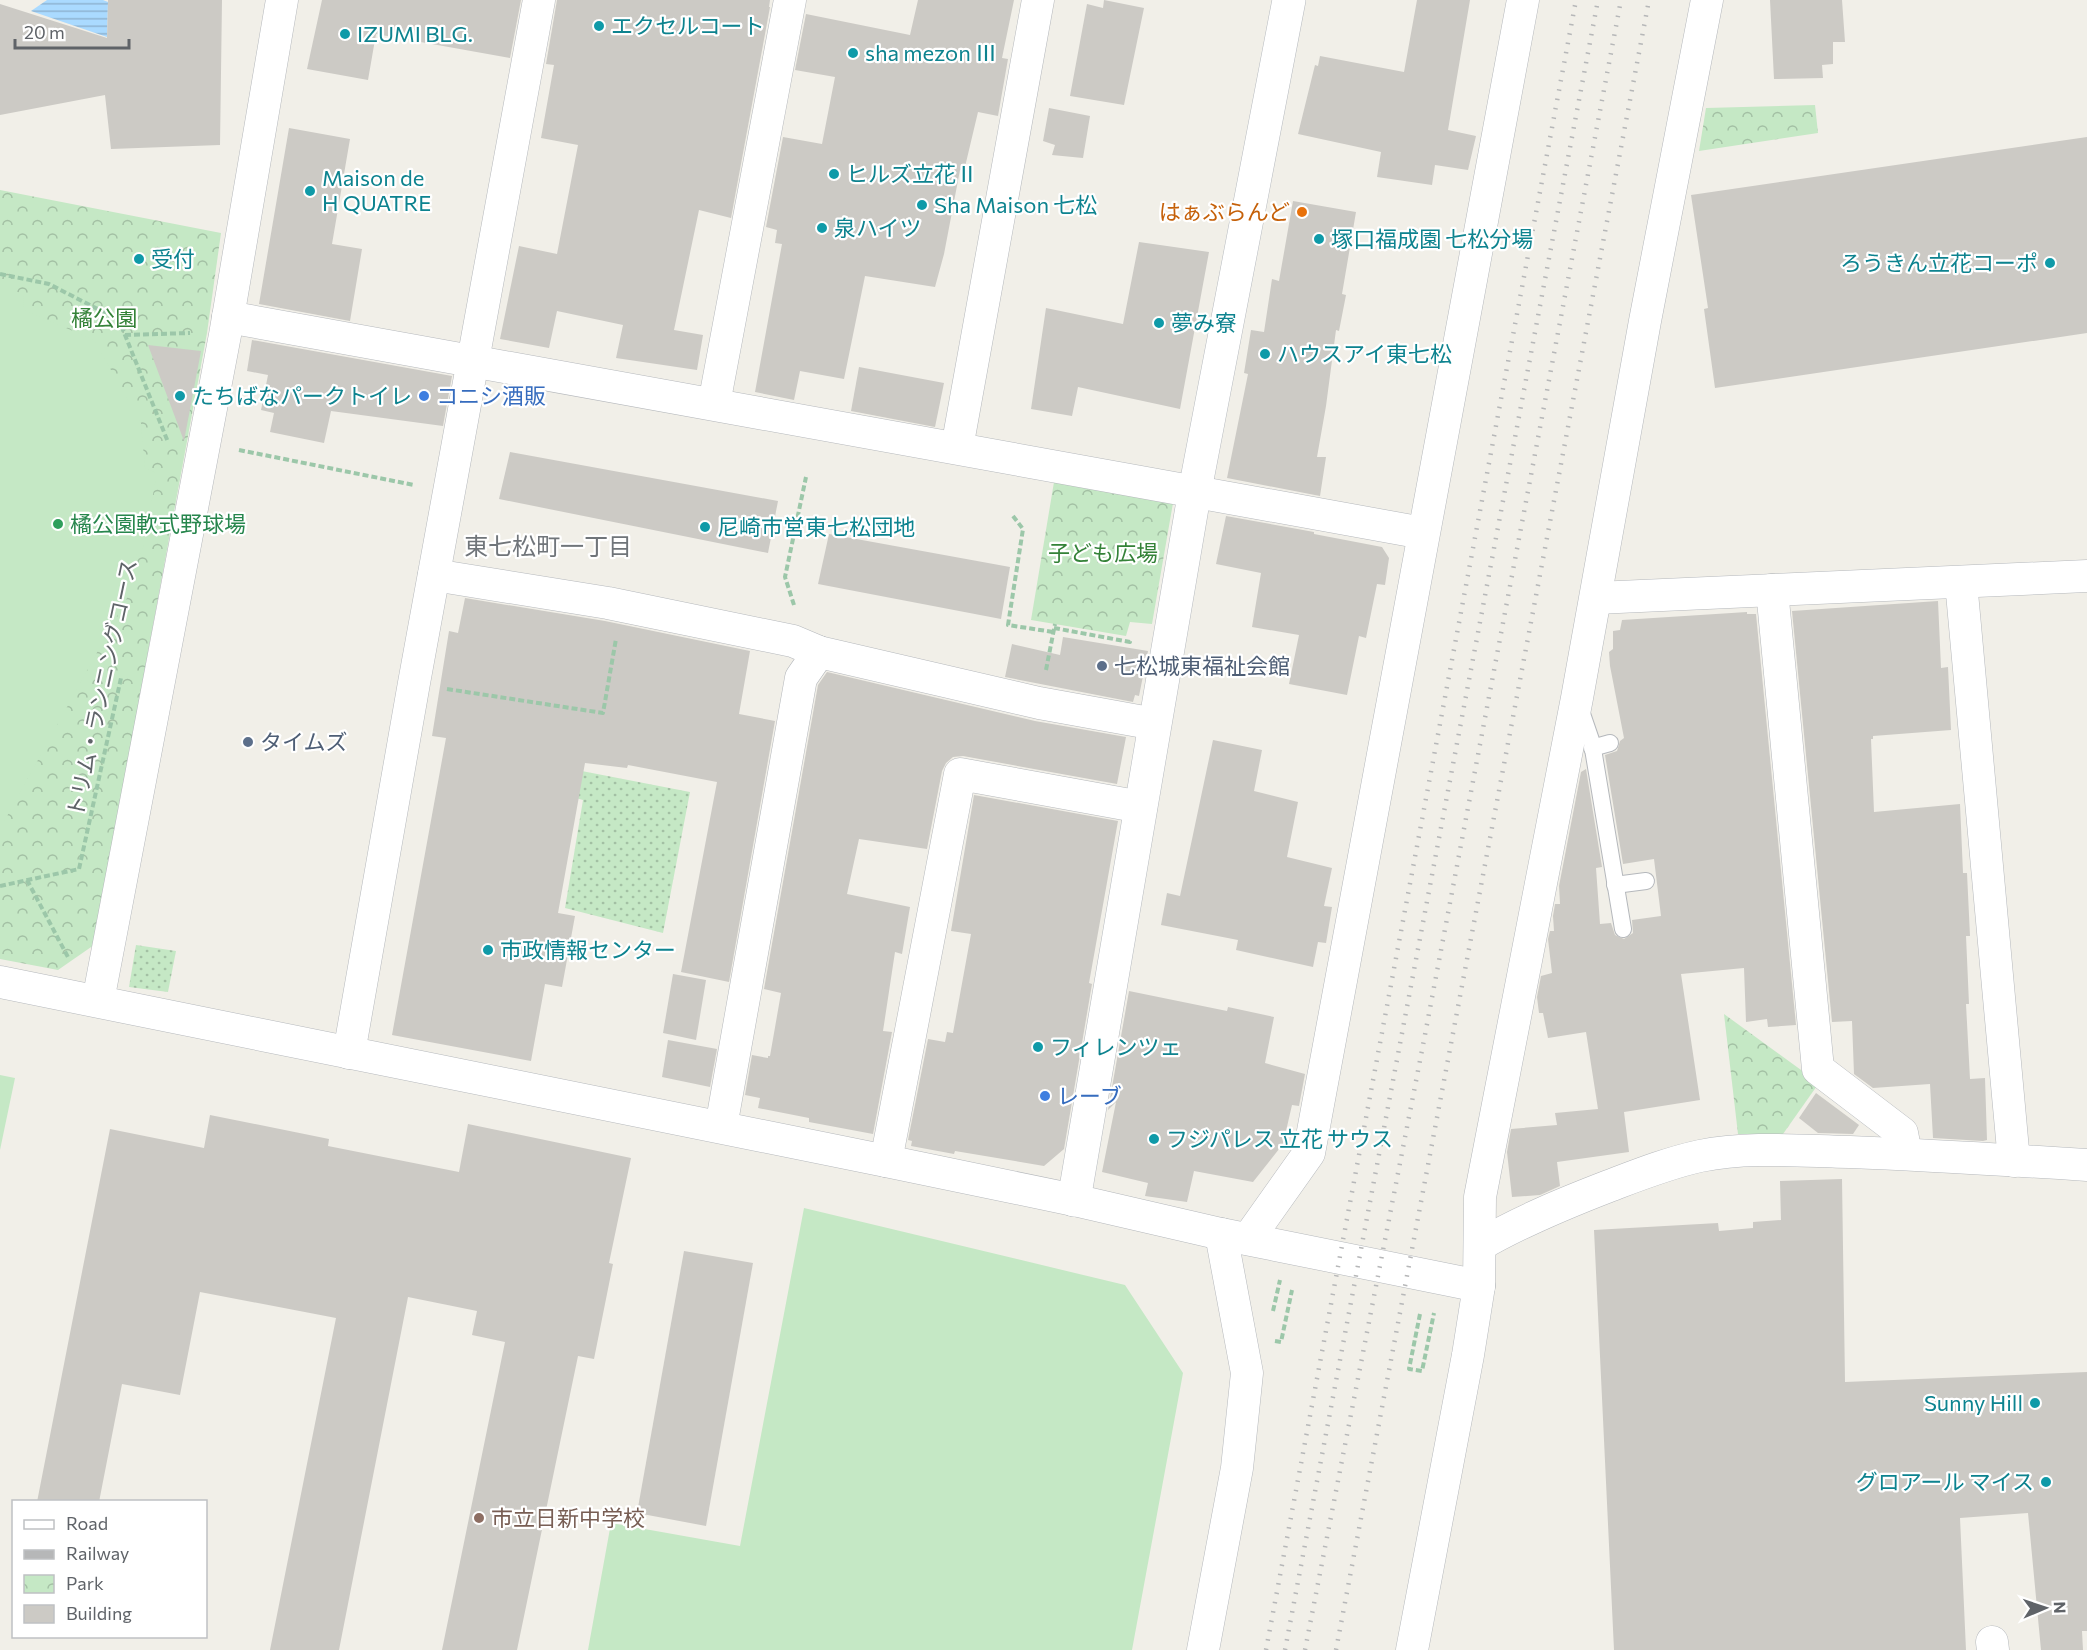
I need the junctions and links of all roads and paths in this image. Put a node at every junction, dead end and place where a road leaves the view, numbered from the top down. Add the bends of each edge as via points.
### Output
1 (282, 0) edge
2 (539, 0) edge
3 (789, 0) edge
4 (1038, 0) edge
5 (1289, 0) edge
6 (1523, 0) edge
7 (1707, 0) edge
8 (0, 274) edge
9 (226, 326) junction
10 (125, 335) junction
11 (474, 362) junction
12 (714, 404) junction
13 (204, 443) junction
14 (170, 448) dead end
15 (957, 448) junction
16 (806, 477) dead end
17 (1195, 490) junction
18 (450, 492) junction
19 (1013, 516) dead end
20 (1423, 533) junction
21 (434, 575) junction
22 (2087, 576) edge
23 (1961, 582) junction
24 (1772, 590) junction
25 (1596, 598) junction
26 (621, 606) junction
27 (1054, 628) junction
28 (1171, 637) junction
29 (806, 646) junction
30 (122, 670) dead end
31 (414, 683) junction
32 (1577, 698) junction
33 (1040, 703) junction
34 (1155, 724) junction
35 (1610, 743) dead end
36 (1592, 748) junction
37 (1141, 807) junction
38 (27, 880) junction
39 (1646, 881) dead end
40 (1615, 885) junction
41 (0, 886) edge
42 (1623, 930) dead end
43 (71, 964) dead end
44 (0, 982) edge
45 (98, 1001) junction
46 (349, 1053) junction
47 (721, 1127) junction
48 (1906, 1154) junction
49 (886, 1161) junction
50 (2014, 1161) junction
51 (2087, 1165) edge
52 (1074, 1200) junction
53 (1235, 1237) junction
54 (1480, 1245) junction
55 (1280, 1280) dead end
56 (1479, 1286) junction
57 (1292, 1290) dead end
58 (1420, 1314) dead end
59 (1433, 1316) dead end
60 (1271, 1319) dead end
61 (1267, 1339) dead end
62 (1203, 1650) edge
63 (1413, 1650) edge

1 - 9 street
2 - 11 street
3 - 12 street
4 - 15 street
5 - 17 street
6 - 20 street
7 - 25 street
8 - 10 path via 49,284 119,320
9 - 10 path via 207,333
9 - 11 street
9 - 13 street
10 - 14 path
11 - 12 street
11 - 18 street
12 - 15 street
13 - 18 path
13 - 45 street
15 - 17 street
16 - 29 path via 785,577
17 - 20 street
17 - 28 street
18 - 21 street
19 - 27 path via 1023,529 1008,625
20 - 53 street via 1309,1154
21 - 26 street
21 - 31 street
22 - 23 street
23 - 24 street
23 - 50 street
24 - 25 street
24 - 48 street via 1818,1069 1902,1133
25 - 32 street
26 - 29 street
26 - 31 path via 603,713
27 - 28 path via 1130,642 1132,630
27 - 33 path
28 - 34 street
29 - 33 street
29 - 47 street
30 - 38 path, トリム・ランニングコース via 79,869
31 - 46 street
32 - 36 lane
32 - 54 street via 1480,1197
33 - 34 street
34 - 37 street
35 - 36 lane
36 - 40 lane
37 - 49 street via 960,774
37 - 52 street
38 - 41 path, トリム・ランニングコース
38 - 43 path
39 - 40 lane
40 - 42 lane
44 - 45 street
45 - 46 street
46 - 47 street
47 - 49 street
48 - 50 street
48 - 54 street via 1743,1151 1700,1156 1598,1190
49 - 52 street
50 - 51 street
52 - 53 street
53 - 56 street
53 - 62 street via 1247,1373 1237,1468
54 - 56 street
55 - 60 path
56 - 63 street
57 - 61 path via 1281,1342
58 - 59 path via 1409,1369 1422,1371

